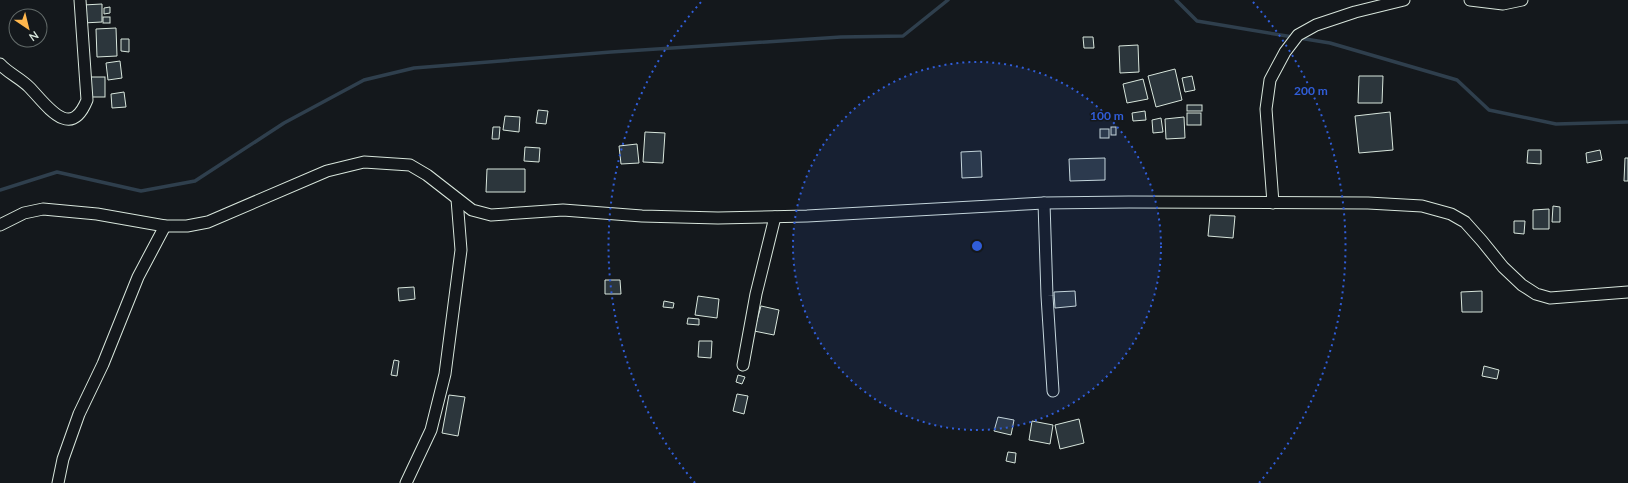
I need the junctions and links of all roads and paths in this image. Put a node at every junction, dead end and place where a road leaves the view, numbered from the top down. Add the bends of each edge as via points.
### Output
1 (80, 0) edge
2 (1404, 0) edge
3 (1470, 0) edge
4 (1522, 0) edge
5 (0, 64) edge
6 (457, 199) junction
7 (1044, 203) junction
8 (1273, 203) junction
9 (775, 217) junction
10 (0, 225) edge
11 (165, 226) junction
12 (1628, 292) edge
13 (743, 365) dead end
14 (1053, 391) dead end
15 (58, 483) edge
16 (406, 483) edge

1 - 5 street via 87,100 76,116 68,120 52,112 30,88
2 - 8 street via 1355,12 1316,26 1298,35 1285,52 1270,80 1266,109
3 - 4 street via 1503,4
6 - 9 street via 472,210 491,215 563,210 642,216
6 - 11 street via 410,165 364,162 327,171 208,222 187,226
6 - 16 street via 461,250 445,374 431,430
7 - 8 street
7 - 9 street
7 - 14 street
8 - 12 street via 1368,203 1436,209 1465,222 1503,267 1536,294 1550,298
9 - 13 street via 752,309
10 - 11 street via 24,212 43,209 97,214
11 - 15 street via 138,277 103,364 79,414 63,459

